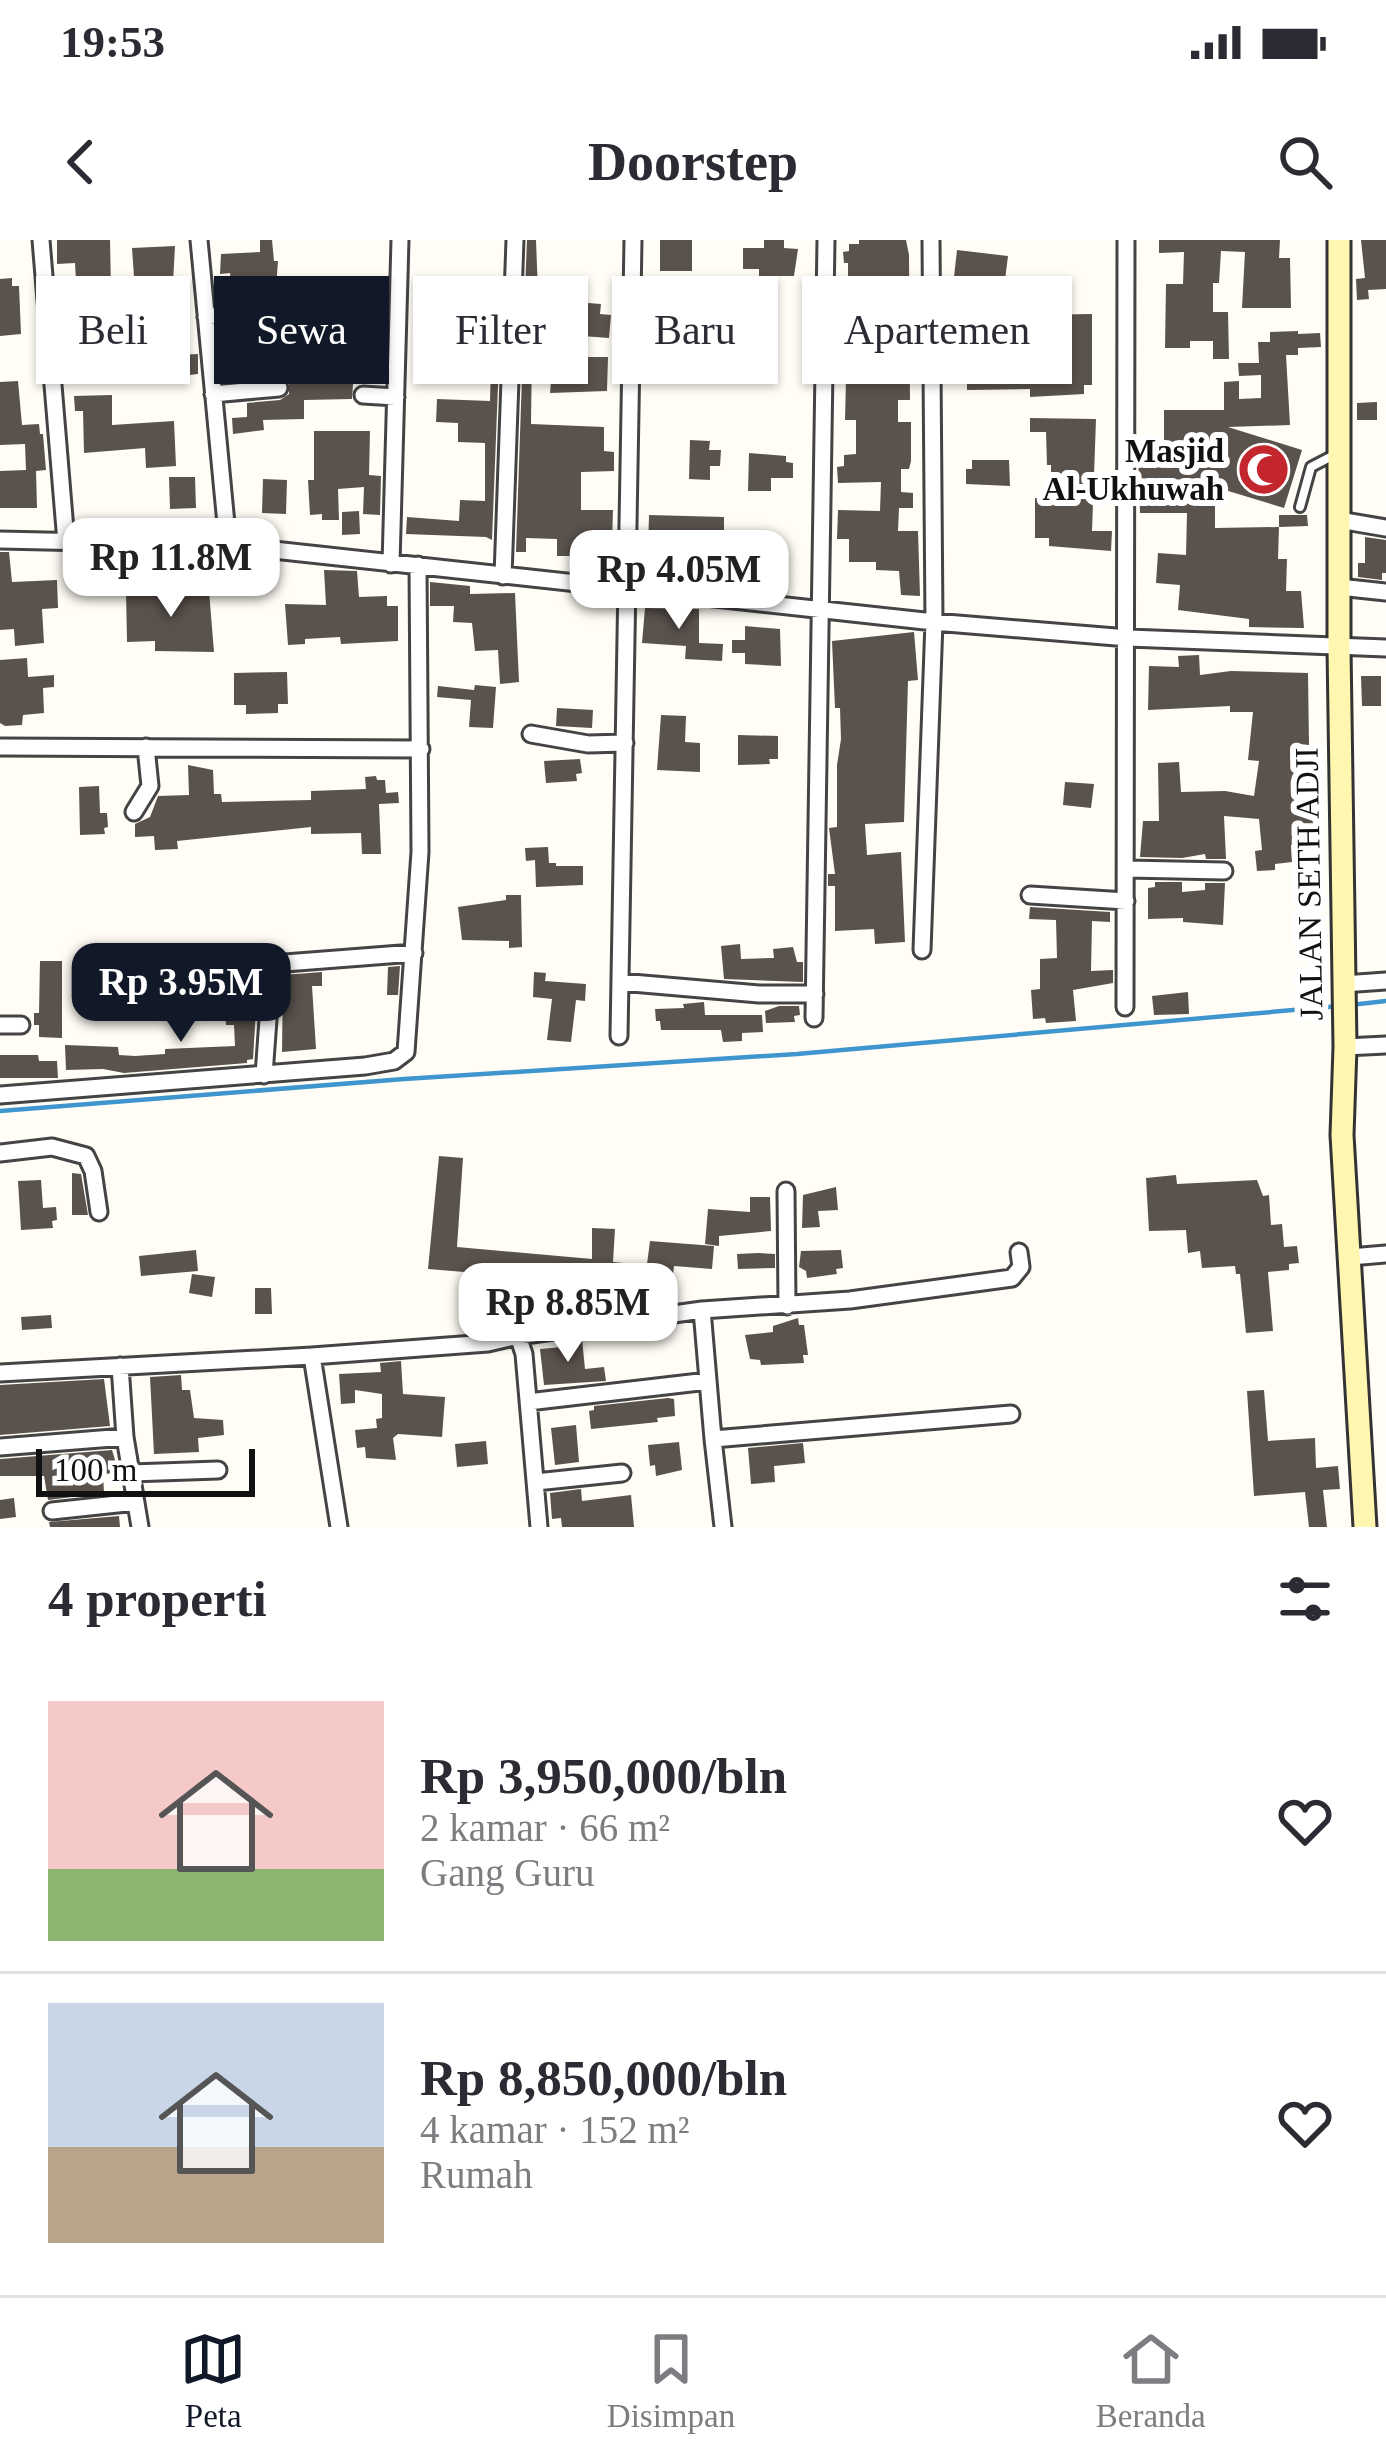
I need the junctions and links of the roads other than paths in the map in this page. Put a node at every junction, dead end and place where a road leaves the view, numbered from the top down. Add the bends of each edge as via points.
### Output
1 (41, 240) edge
2 (199, 240) edge
3 (400, 240) edge
4 (515, 240) edge
5 (633, 240) edge
6 (826, 240) edge
7 (932, 240) edge
8 (1126, 240) edge
9 (1339, 240) edge
10 (214, 315) edge
11 (206, 316) junction
12 (279, 388) dead end
13 (213, 394) junction
14 (363, 395) dead end
15 (396, 397) junction
16 (1339, 453) junction
17 (1300, 507) dead end
18 (1339, 520) junction
19 (1386, 528) edge
20 (0, 540) edge
21 (65, 542) junction
22 (228, 544) junction
23 (391, 564) junction
24 (418, 565) junction
25 (503, 575) junction
26 (1339, 587) junction
27 (630, 590) junction
28 (1386, 592) edge
29 (823, 607) junction
30 (934, 622) junction
31 (1129, 638) junction
32 (1386, 647) edge
33 (1339, 648) junction
34 (531, 734) dead end
35 (625, 742) junction
36 (0, 747) edge
37 (146, 747) junction
38 (421, 749) junction
39 (134, 812) dead end
40 (1126, 869) junction
41 (1224, 871) dead end
42 (1030, 895) dead end
43 (1126, 901) junction
44 (922, 950) dead end
45 (414, 953) junction
46 (175, 961) dead end
47 (272, 964) junction
48 (1386, 981) edge
49 (620, 982) junction
50 (1343, 987) junction
51 (814, 994) junction
52 (1125, 1007) dead end
53 (814, 1018) dead end
54 (0, 1024) edge
55 (21, 1025) dead end
56 (619, 1036) dead end
57 (1386, 1045) edge
58 (1345, 1048) junction
59 (264, 1075) junction
60 (0, 1095) edge
61 (0, 1153) edge
62 (786, 1191) dead end
63 (98, 1212) dead end
64 (1019, 1252) dead end
65 (1386, 1254) edge
66 (1350, 1256) junction
67 (787, 1306) junction
68 (702, 1310) junction
69 (518, 1336) junction
70 (312, 1356) junction
71 (120, 1366) junction
72 (0, 1373) edge
73 (708, 1381) junction
74 (528, 1402) junction
75 (1011, 1414) dead end
76 (125, 1437) junction
77 (713, 1439) junction
78 (0, 1448) edge
79 (218, 1470) dead end
80 (131, 1473) junction
81 (622, 1473) dead end
82 (536, 1482) junction
83 (136, 1502) junction
84 (52, 1511) dead end
85 (140, 1527) edge
86 (339, 1527) edge
87 (538, 1527) edge
88 (723, 1527) edge
89 (1365, 1527) edge

1 - 21 street
2 - 11 street
3 - 15 street
4 - 25 street
5 - 27 street
6 - 29 street
7 - 30 street
8 - 31 street
9 - 16 street, JALAN SETH ADJI
10 - 11 street
11 - 13 street
12 - 13 street
13 - 22 street
14 - 15 street
15 - 23 street
16 - 17 lane via 1311,466
16 - 18 street, JALAN SETH ADJI
18 - 19 street
18 - 26 street, JALAN SETH ADJI
20 - 21 street
21 - 22 street
22 - 23 street
23 - 24 street
24 - 25 street
24 - 38 street
25 - 27 street
26 - 28 street
26 - 33 street, JALAN SETH ADJI
27 - 29 street
27 - 35 street
29 - 30 street
29 - 51 street
30 - 31 street
30 - 44 street
31 - 33 street
31 - 40 street
32 - 33 street
33 - 50 street, JALAN SETH ADJI
34 - 35 street
35 - 49 street
36 - 37 street
37 - 38 street
37 - 39 street via 150,786
38 - 45 street
40 - 41 street
40 - 43 street
42 - 43 street
43 - 52 street
45 - 47 street
45 - 59 street via 409,1046 400,1058
46 - 47 street
47 - 59 street
48 - 50 street
49 - 51 street
49 - 56 street
50 - 58 street, JALAN SETH ADJI
51 - 53 street
54 - 55 street
57 - 58 street
58 - 66 street, JALAN SETH ADJI
59 - 60 street
61 - 63 street via 52,1147 86,1156
62 - 67 street
64 - 67 street via 1012,1278
65 - 66 street
66 - 89 street, JALAN SETH ADJI
67 - 68 street
68 - 69 street
68 - 73 street
69 - 70 street
69 - 74 street
70 - 71 street
70 - 86 street
71 - 72 street
71 - 76 street
73 - 74 street
73 - 77 street
74 - 82 street
75 - 77 street
76 - 78 street
76 - 80 street
77 - 88 street
79 - 80 street
80 - 83 street
81 - 82 street
82 - 87 street
83 - 84 street
83 - 85 street

